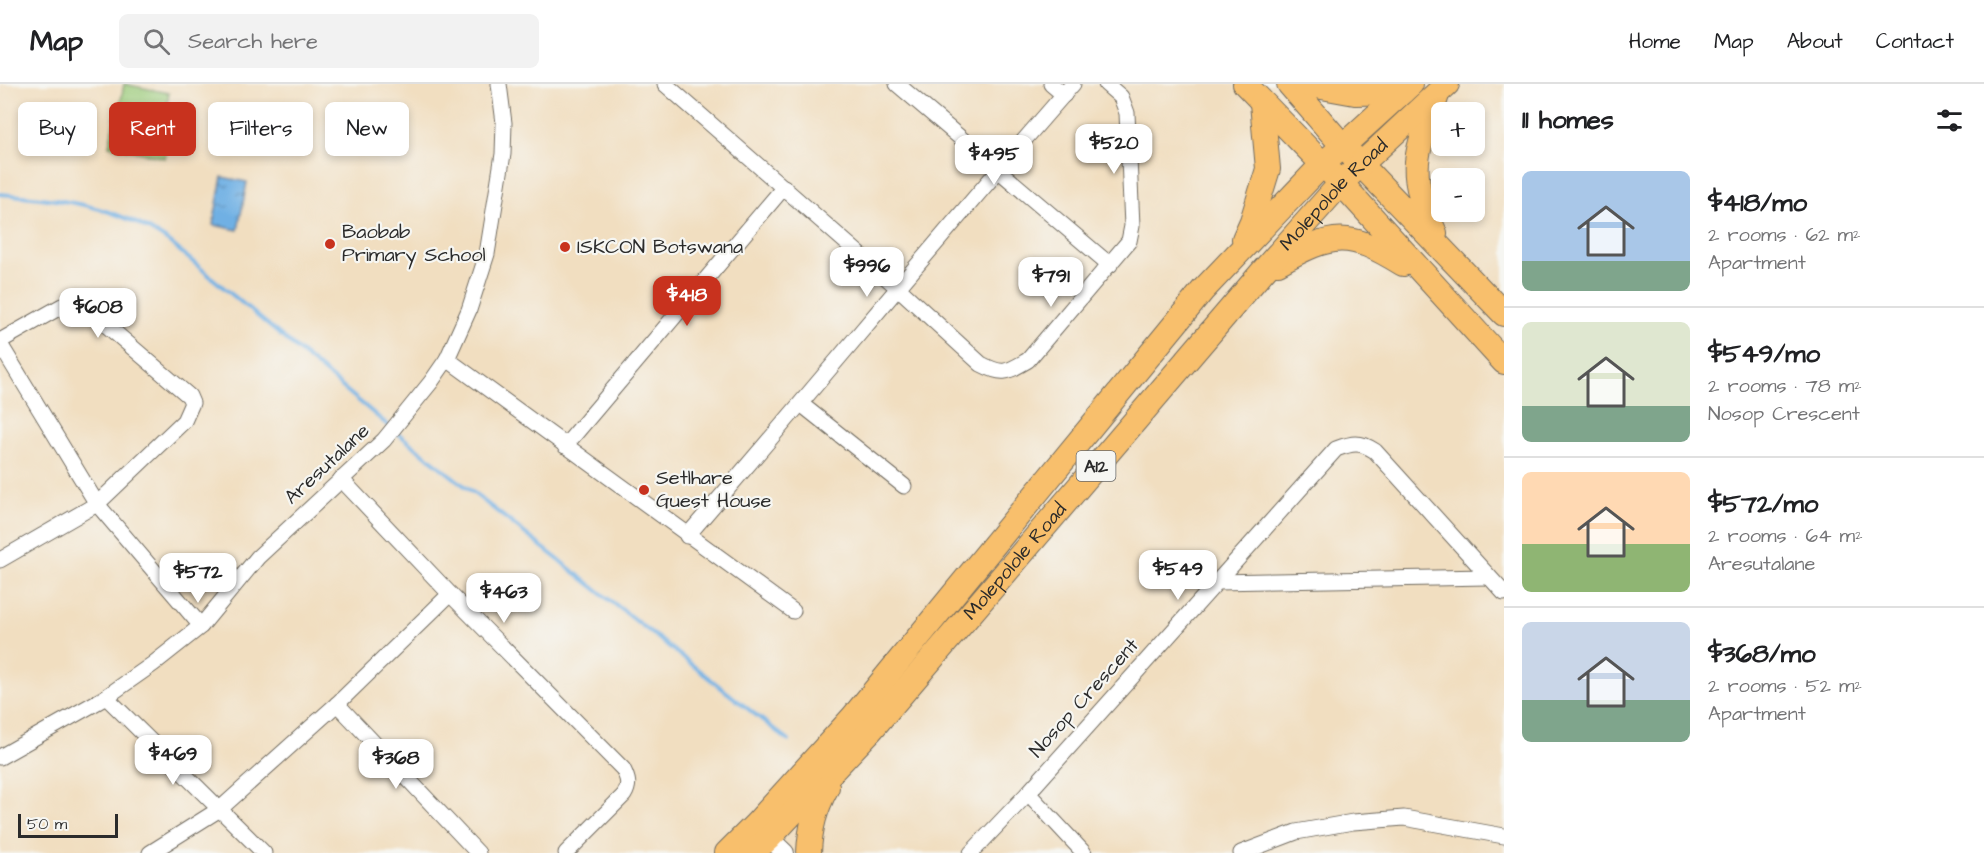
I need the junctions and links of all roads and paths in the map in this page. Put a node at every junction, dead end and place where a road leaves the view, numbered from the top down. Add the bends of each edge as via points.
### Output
1 (499, 84) edge
2 (665, 84) edge
3 (897, 84) edge
4 (1051, 84) edge
5 (1106, 84) edge
6 (1245, 84) edge
7 (1288, 84) edge
8 (1305, 84) edge
9 (1406, 88) edge
10 (1442, 88) edge
11 (1068, 89) edge
12 (1262, 103) junction
13 (1342, 145) junction
14 (1361, 164) junction
15 (1322, 165) junction
16 (998, 169) junction
17 (1341, 183) junction
18 (784, 187) junction
19 (1442, 248) junction
20 (1238, 252) junction
21 (1110, 265) junction
22 (1263, 271) junction
23 (1426, 278) junction
24 (897, 287) junction
25 (1504, 315) edge
26 (0, 342) edge
27 (447, 359) junction
28 (1504, 362) edge
29 (801, 404) junction
30 (565, 446) junction
31 (341, 479) junction
32 (904, 486) dead end
33 (97, 504) junction
34 (687, 536) junction
35 (0, 560) edge
36 (1487, 577) junction
37 (1218, 582) junction
38 (1504, 593) edge
39 (450, 594) junction
40 (793, 611) dead end
41 (201, 626) junction
42 (106, 697) junction
43 (337, 704) junction
44 (0, 757) edge
45 (840, 763) junction
46 (1028, 793) junction
47 (220, 809) junction
48 (1504, 836) edge
49 (762, 843) edge
50 (150, 853) edge
51 (264, 853) edge
52 (478, 853) edge
53 (566, 853) edge
54 (727, 853) edge
55 (809, 853) edge
56 (971, 853) edge
57 (1084, 853) edge
58 (1241, 853) edge

1 - 27 street, Aresutalane via 503,154 487,254 469,310
2 - 18 street
3 - 16 street
4 - 11 street
5 - 21 street via 1121,98 1127,113 1132,226 1129,241
6 - 12 main road
7 - 13 main road
8 - 9 main road via 1355,93
9 - 13 main road, Molepolole Road / A12
10 - 14 main road, Molepolole Road / A12
10 - 19 main road via 1426,123 1416,161 1422,203
11 - 16 street
12 - 15 main road
12 - 20 main road via 1268,169
13 - 14 main road
13 - 15 main road, Molepolole Road / A12
14 - 17 main road, Molepolole Road / A12
14 - 19 main road
15 - 17 main road
15 - 20 main road, Molepolole Road / A12
16 - 21 street
16 - 24 street
17 - 22 main road, Molepolole Road / A12
17 - 23 main road
18 - 24 street
18 - 30 street
19 - 25 main road
20 - 49 main road, Molepolole Road / A12 via 853,717
21 - 24 street via 1028,360 1008,372 995,372 981,364
22 - 23 main road via 1303,249 1329,240 1351,240 1376,247
22 - 45 main road, Molepolole Road / A12
23 - 28 main road
24 - 29 street
26 - 33 street
26 - 33 street via 62,306 84,306 189,396 192,403 184,421
27 - 30 street
27 - 31 street, Aresutalane via 403,419
29 - 32 street
29 - 34 street
30 - 34 street
31 - 39 street
31 - 41 street, Aresutalane via 258,558
33 - 35 street
33 - 41 street
34 - 40 street
36 - 37 street
36 - 37 street, Nosop Crescent via 1375,451 1365,444 1352,443 1336,449
36 - 38 street
37 - 46 street, Nosop Crescent
39 - 43 street
39 - 53 street via 628,777 629,787 624,795
41 - 42 street, Aresutalane
42 - 44 street, Aresutalane
42 - 47 street
43 - 47 street
43 - 52 street
45 - 49 main road, Molepolole Road / A12
45 - 55 main road via 816,807
46 - 56 street, Nosop Crescent
46 - 57 street
47 - 50 street
47 - 51 street
48 - 58 street via 1404,818 1296,832
49 - 54 main road, Molepolole Road / A12

